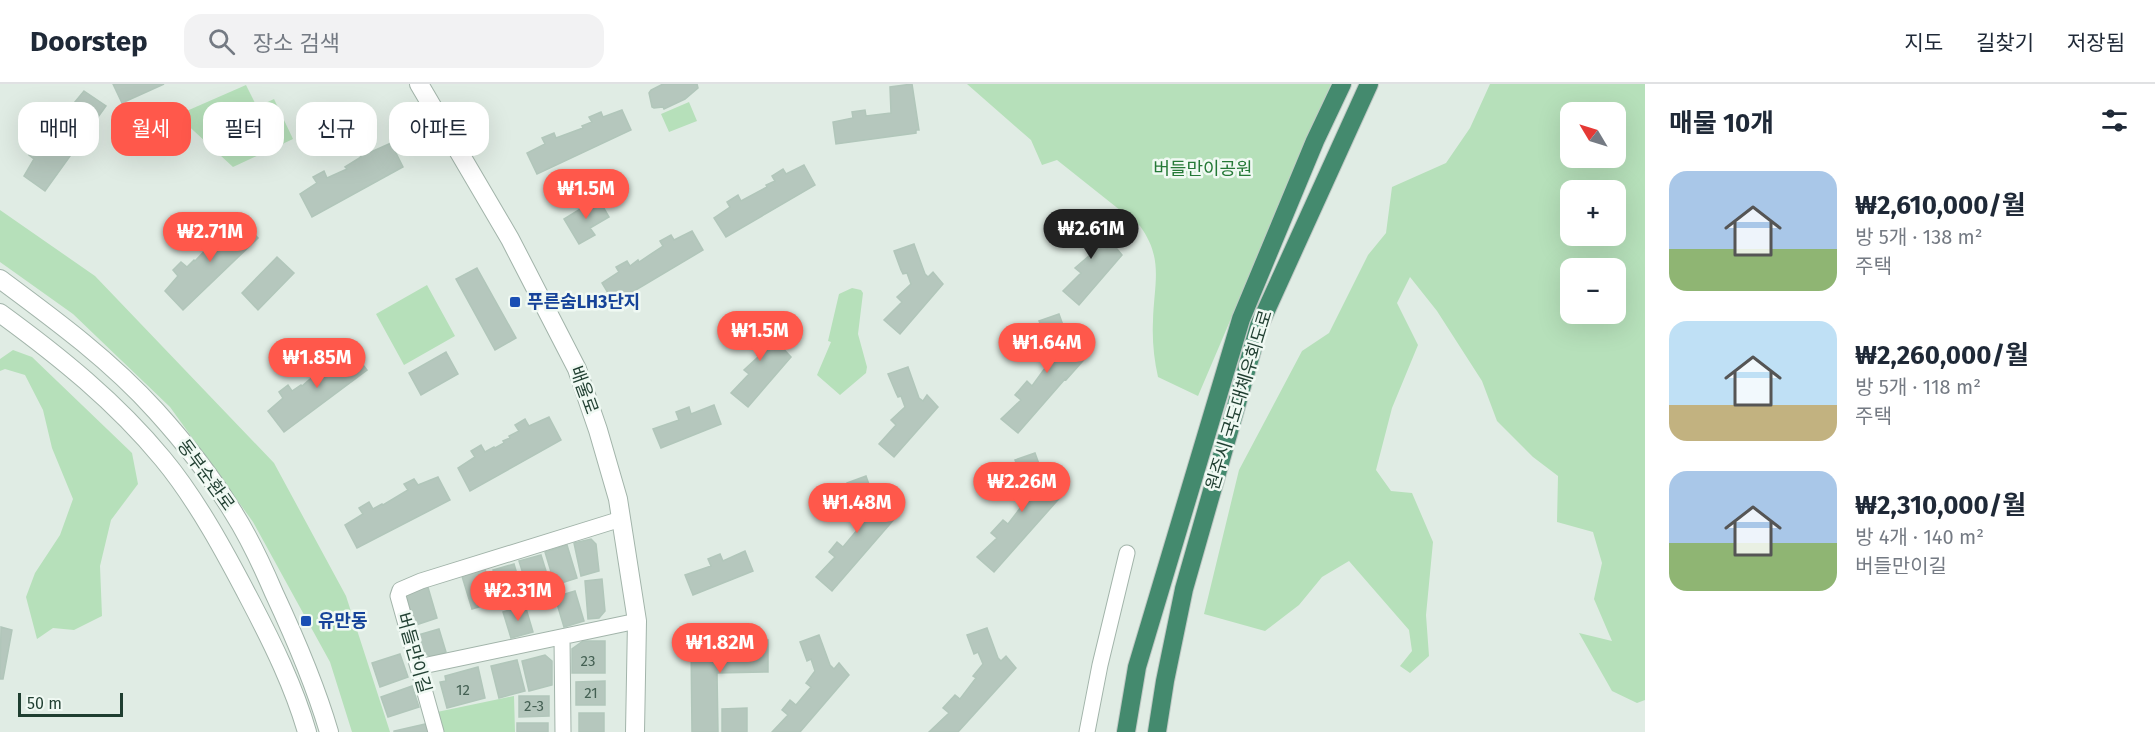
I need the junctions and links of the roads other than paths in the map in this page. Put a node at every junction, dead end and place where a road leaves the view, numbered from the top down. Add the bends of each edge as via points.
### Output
1 (419, 84) edge
2 (1342, 84) edge
3 (1369, 84) edge
4 (0, 279) edge
5 (0, 313) edge
6 (621, 519) junction
7 (1127, 553) dead end
8 (637, 621) junction
9 (562, 637) junction
10 (418, 667) junction
11 (307, 732) edge
12 (329, 732) edge
13 (436, 732) edge
14 (563, 732) edge
15 (635, 732) edge
16 (1087, 732) edge
17 (1126, 732) edge
18 (1157, 732) edge

1 - 6 street, 배울로 via 510,239 578,369
2 - 17 highway via 1240,319 1137,666
3 - 18 highway, 원주시 국도대체우회도로 via 1259,326 1184,589
4 - 12 street, 동부순환로 via 79,339 135,390 210,477 254,549 296,639
5 - 11 street, 동부순환로 via 75,370 164,460 213,532 243,587 275,648
6 - 8 street, 배울로
6 - 10 street, 버들만이길 via 404,587 398,596
7 - 16 street
8 - 9 street
8 - 15 street, 배울로
9 - 10 street
9 - 14 street
10 - 13 street, 버들만이길

